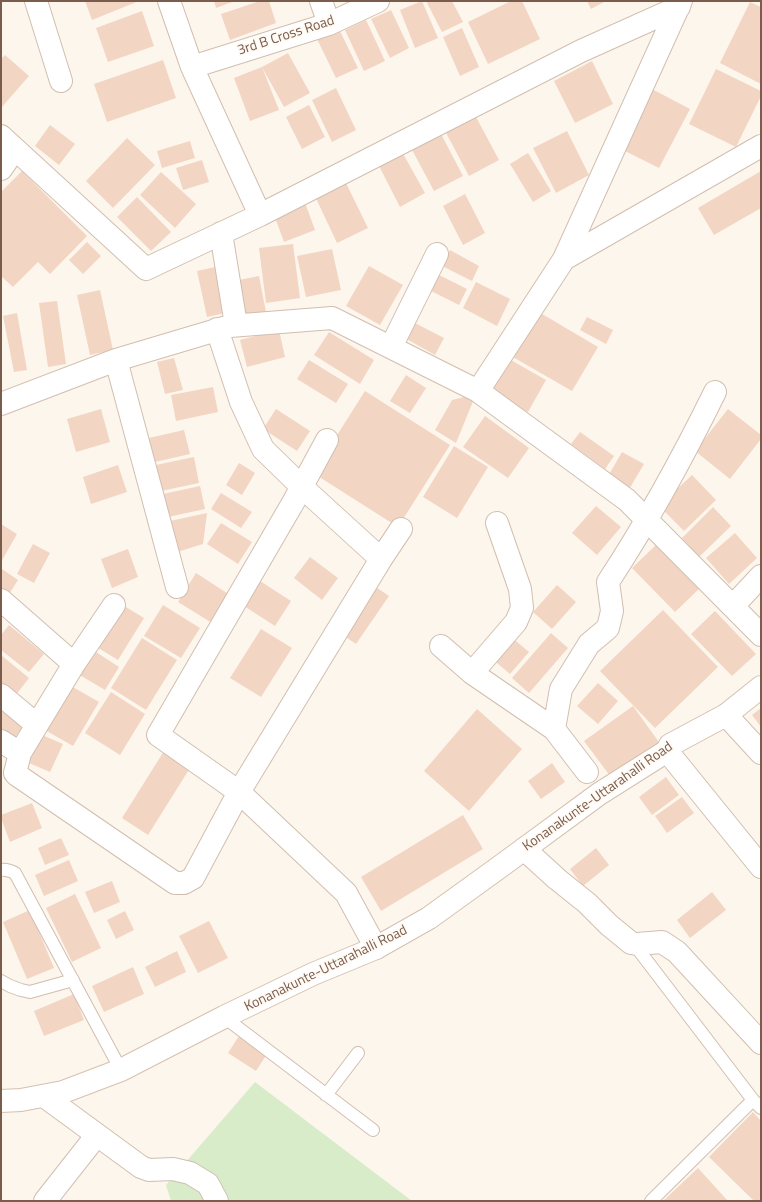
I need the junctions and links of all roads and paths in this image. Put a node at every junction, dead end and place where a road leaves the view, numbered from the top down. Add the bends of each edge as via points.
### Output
1 (36, 1) edge
2 (169, 1) edge
3 (321, 1) edge
4 (378, 1) edge
5 (680, 4) edge
6 (329, 24) junction
7 (192, 67) junction
8 (61, 81) dead end
9 (8, 143) edge
10 (761, 146) edge
11 (1, 169) edge
12 (260, 215) junction
13 (221, 234) junction
14 (437, 254) dead end
15 (564, 259) junction
16 (227, 327) junction
17 (390, 347) junction
18 (116, 360) junction
19 (478, 392) junction
20 (715, 392) dead end
21 (1, 404) edge
22 (327, 440) dead end
23 (302, 487) junction
24 (646, 518) junction
25 (497, 523) dead end
26 (401, 529) dead end
27 (381, 558) junction
28 (761, 576) edge
29 (177, 587) dead end
30 (1, 600) edge
31 (114, 606) dead end
32 (733, 606) junction
33 (761, 635) edge
34 (441, 646) dead end
35 (74, 664) junction
36 (472, 673) junction
37 (761, 687) edge
38 (1, 695) edge
39 (726, 715) junction
40 (36, 724) junction
41 (554, 730) junction
42 (1, 741) edge
43 (667, 751) junction
44 (20, 753) junction
45 (761, 753) edge
46 (587, 772) dead end
47 (239, 792) junction
48 (524, 849) junction
49 (761, 867) edge
50 (1, 870) edge
51 (634, 944) junction
52 (376, 948) junction
53 (73, 980) junction
54 (1, 981) edge
55 (224, 1017) junction
56 (761, 1043) edge
57 (358, 1053) dead end
58 (121, 1070) junction
59 (326, 1095) junction
60 (44, 1096) junction
61 (1, 1101) edge
62 (757, 1104) edge
63 (373, 1130) dead end
64 (98, 1135) junction
65 (45, 1201) edge
66 (217, 1201) edge
67 (652, 1201) edge

1 - 8 street
2 - 7 street
3 - 6 street
4 - 6 street, 3rd B Cross Road
5 - 12 street via 580,51
5 - 15 street
6 - 7 street, 3rd B Cross Road
7 - 12 street
9 - 11 street
9 - 13 street via 146,269
10 - 15 street
12 - 13 street
13 - 16 street
14 - 17 street
15 - 19 street
16 - 17 street via 332,318
16 - 18 street
16 - 23 street via 241,402 263,450
17 - 19 street
18 - 21 street
18 - 29 street
19 - 24 street via 628,500
20 - 24 street
22 - 23 street
23 - 27 street
23 - 47 street via 158,735
24 - 32 street
24 - 41 street via 608,582 612,611 608,628 589,644 562,689
25 - 36 street via 520,589 522,608 516,622
26 - 27 street
27 - 47 street
28 - 32 street
30 - 35 street
31 - 35 street
32 - 33 street
34 - 36 street
35 - 40 street
36 - 41 street
37 - 39 street, Konanakunte-Uttarahalli Road
38 - 40 street
39 - 43 street, Konanakunte-Uttarahalli Road via 670,745
39 - 45 street
40 - 44 street
41 - 46 street
42 - 44 street
43 - 48 street, Konanakunte-Uttarahalli Road via 599,794
43 - 49 street
44 - 47 street via 15,773 17,775 175,883 184,884 193,878
47 - 52 street via 346,893
48 - 51 street
48 - 52 street, Konanakunte-Uttarahalli Road via 429,918
50 - 53 lane via 15,873
51 - 56 street via 662,942 677,952
51 - 62 lane
52 - 55 street, Konanakunte-Uttarahalli Road via 313,974
53 - 54 lane via 30,992
53 - 58 lane
55 - 58 street, Konanakunte-Uttarahalli Road
55 - 59 lane
57 - 59 lane
58 - 60 street, Konanakunte-Uttarahalli Road via 63,1092
59 - 63 lane
60 - 61 street, Konanakunte-Uttarahalli Road
60 - 64 street
62 - 67 lane
64 - 65 street
64 - 66 street via 141,1167 149,1170 173,1169 190,1173 208,1184

